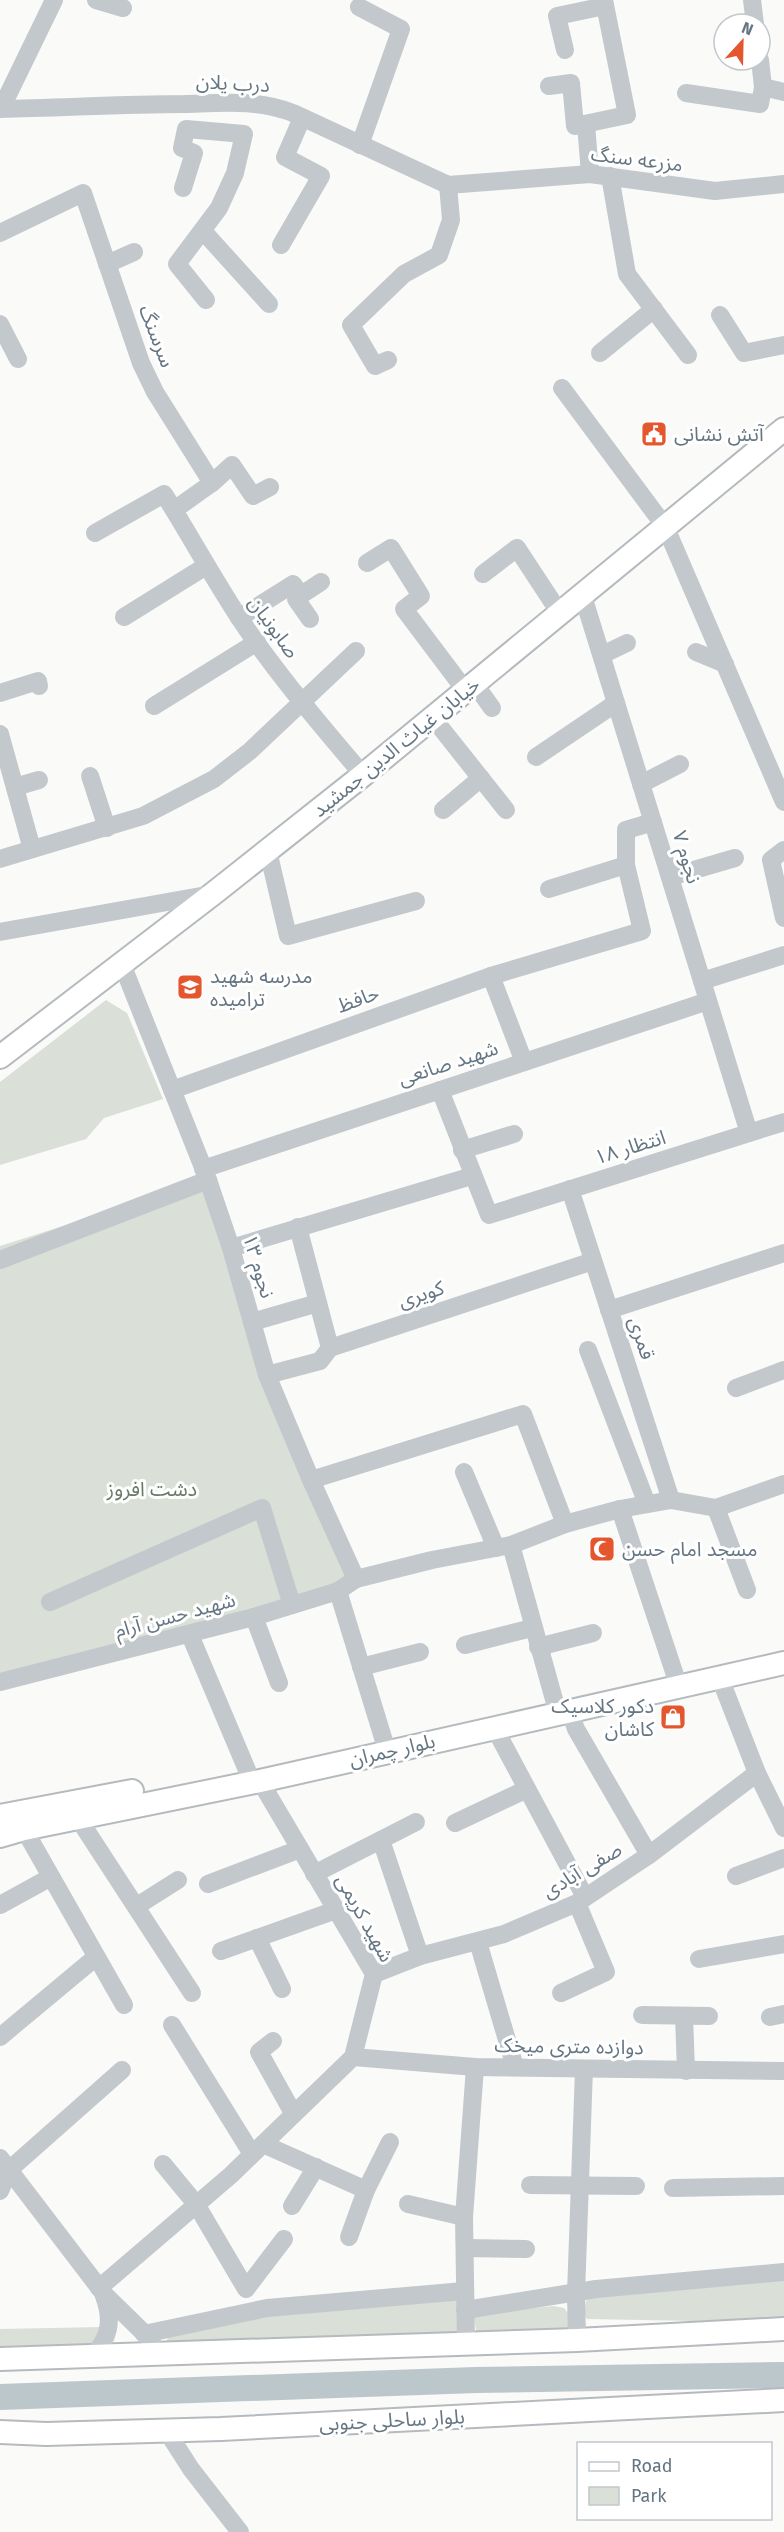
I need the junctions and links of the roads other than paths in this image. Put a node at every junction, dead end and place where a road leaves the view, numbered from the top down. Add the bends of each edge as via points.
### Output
1 (54, 0) edge
2 (96, 0) edge
3 (605, 3) edge
4 (123, 8) dead end
5 (359, 8) dead end
6 (565, 50) dead end
7 (762, 72) edge
8 (549, 86) dead end
9 (764, 87) junction
10 (784, 92) edge
11 (686, 93) dead end
12 (210, 103) junction
13 (1, 109) edge
14 (302, 118) junction
15 (580, 125) junction
16 (210, 131) junction
17 (360, 145) junction
18 (590, 174) junction
19 (610, 176) junction
20 (784, 184) edge
21 (448, 185) junction
22 (183, 188) dead end
23 (203, 231) junction
24 (0, 233) edge
25 (281, 245) dead end
26 (134, 252) dead end
27 (107, 264) junction
28 (206, 300) dead end
29 (269, 304) dead end
30 (654, 309) junction
31 (720, 315) dead end
32 (0, 324) edge
33 (784, 345) edge
34 (600, 352) dead end
35 (688, 355) dead end
36 (18, 359) dead end
37 (381, 363) dead end
38 (562, 388) dead end
39 (784, 429) edge
40 (212, 483) junction
41 (270, 487) dead end
42 (174, 510) junction
43 (666, 528) junction
44 (95, 533) dead end
45 (367, 563) dead end
46 (206, 566) junction
47 (483, 574) dead end
48 (321, 582) dead end
49 (582, 593) junction
50 (301, 595) junction
51 (560, 612) junction
52 (124, 617) dead end
53 (239, 618) junction
54 (310, 619) dead end
55 (257, 642) junction
56 (627, 643) dead end
57 (356, 651) dead end
58 (696, 652) dead end
59 (602, 655) junction
60 (725, 664) junction
61 (39, 686) dead end
62 (470, 687) junction
63 (0, 693) edge
64 (301, 702) junction
65 (616, 704) junction
66 (154, 706) dead end
67 (492, 708) dead end
68 (432, 718) junction
69 (0, 734) edge
70 (536, 757) dead end
71 (680, 764) dead end
72 (363, 775) junction
73 (90, 776) dead end
74 (481, 778) junction
75 (39, 780) dead end
76 (641, 784) junction
77 (15, 787) junction
78 (784, 802) edge
79 (443, 810) dead end
80 (506, 810) dead end
81 (653, 822) junction
82 (107, 828) junction
83 (32, 849) junction
84 (784, 850) edge
85 (268, 851) junction
86 (735, 858) dead end
87 (0, 859) edge
88 (626, 866) junction
89 (670, 877) junction
90 (549, 889) dead end
91 (214, 893) junction
92 (416, 900) dead end
93 (784, 918) edge
94 (0, 932) edge
95 (784, 955) edge
96 (123, 964) junction
97 (491, 976) junction
98 (702, 981) junction
99 (708, 1001) junction
100 (1, 1052) edge
101 (524, 1062) junction
102 (172, 1090) junction
103 (440, 1090) junction
104 (784, 1122) edge
105 (749, 1133) junction
106 (514, 1134) dead end
107 (462, 1150) junction
108 (205, 1174) junction
109 (472, 1176) junction
110 (570, 1189) junction
111 (298, 1227) junction
112 (231, 1248) junction
113 (784, 1253) edge
114 (0, 1260) edge
115 (593, 1261) junction
116 (318, 1303) junction
117 (609, 1310) junction
118 (252, 1322) junction
119 (330, 1348) junction
120 (588, 1350) dead end
121 (784, 1370) edge
122 (267, 1375) junction
123 (736, 1388) dead end
124 (464, 1472) dead end
125 (311, 1480) junction
126 (784, 1484) edge
127 (671, 1500) junction
128 (647, 1504) junction
129 (716, 1508) junction
130 (620, 1509) junction
131 (565, 1524) junction
132 (503, 1547) junction
133 (356, 1579) junction
134 (747, 1590) dead end
135 (338, 1591) junction
136 (50, 1602) dead end
137 (292, 1605) junction
138 (254, 1617) junction
139 (532, 1628) junction
140 (593, 1634) dead end
141 (190, 1635) junction
142 (465, 1645) dead end
143 (538, 1647) junction
144 (784, 1647) edge
145 (420, 1652) dead end
146 (784, 1663) edge
147 (361, 1667) junction
148 (720, 1678) junction
149 (678, 1680) junction
150 (0, 1682) edge
151 (279, 1683) dead end
152 (562, 1706) junction
153 (494, 1727) junction
154 (384, 1741) junction
155 (757, 1773) junction
156 (254, 1775) junction
157 (527, 1789) junction
158 (78, 1818) junction
159 (1, 1820) edge
160 (416, 1822) dead end
161 (455, 1823) dead end
162 (784, 1828) edge
163 (24, 1829) junction
164 (381, 1840) junction
165 (300, 1849) junction
166 (649, 1855) junction
167 (784, 1858) edge
168 (314, 1874) junction
169 (736, 1876) dead end
170 (51, 1877) junction
171 (178, 1880) dead end
172 (208, 1884) dead end
173 (581, 1900) junction
174 (0, 1905) edge
175 (137, 1906) junction
176 (336, 1910) junction
177 (257, 1938) junction
178 (478, 1942) junction
179 (784, 1944) edge
180 (221, 1951) dead end
181 (420, 1956) junction
182 (96, 1958) junction
183 (699, 1959) dead end
184 (374, 1974) junction
185 (282, 1989) dead end
186 (192, 1992) dead end
187 (561, 1993) dead end
188 (124, 2005) dead end
189 (642, 2016) dead end
190 (684, 2016) junction
191 (709, 2016) dead end
192 (172, 2025) dead end
193 (0, 2037) edge
194 (273, 2042) dead end
195 (354, 2057) junction
196 (475, 2067) junction
197 (515, 2067) junction
198 (122, 2070) dead end
199 (584, 2070) junction
200 (686, 2071) junction
201 (784, 2072) edge
202 (293, 2113) junction
203 (390, 2142) dead end
204 (258, 2149) junction
205 (4, 2164) edge
206 (163, 2164) dead end
207 (316, 2167) junction
208 (530, 2185) dead end
209 (580, 2185) junction
210 (636, 2186) dead end
211 (784, 2186) edge
212 (673, 2188) dead end
213 (366, 2190) junction
214 (0, 2191) edge
215 (196, 2204) junction
216 (408, 2204) dead end
217 (292, 2206) dead end
218 (464, 2217) junction
219 (349, 2236) dead end
220 (284, 2239) dead end
221 (465, 2248) junction
222 (526, 2249) dead end
223 (784, 2272) edge
224 (102, 2291) junction
225 (464, 2291) junction
226 (576, 2294) junction
227 (465, 2310) junction
228 (784, 2330) edge
229 (144, 2334) junction
230 (577, 2340) junction
231 (466, 2343) junction
232 (166, 2355) junction
233 (91, 2357) junction
234 (0, 2359) edge
235 (784, 2400) edge
236 (166, 2430) junction
237 (0, 2432) edge
238 (240, 2532) edge

1 - 13 street
2 - 4 street
3 - 6 street via 557,16
3 - 15 street via 627,115
5 - 17 street via 401,29
7 - 9 street
8 - 15 street via 572,83
9 - 10 street
9 - 11 street via 760,104
12 - 13 street, درب یلان
12 - 14 street, درب یلان via 257,103
12 - 16 street
14 - 17 street, درب یلان
14 - 25 street via 285,157 321,176
15 - 18 street
16 - 22 street via 186,129 182,148 194,153
16 - 23 street via 244,134 235,173
17 - 21 street, درب یلان
18 - 19 street, مزرعه سنگ
18 - 21 street, مزرعه سنگ
19 - 20 street, مزرعه سنگ via 715,191
19 - 30 street via 627,274
21 - 37 street via 451,220 439,255 404,274 351,325
23 - 28 street via 177,264
23 - 29 street
24 - 27 street, سرسنگ via 83,193
26 - 27 street
27 - 40 street, سرسنگ via 133,342 155,392
30 - 34 street
30 - 35 street
31 - 33 street via 744,353
32 - 36 street
38 - 43 street
39 - 43 main road, خیابان غیاث الدین جمشید
40 - 41 street via 232,465 253,496
40 - 42 street
42 - 44 street, صابونیان via 164,494
42 - 46 street, صابونیان
43 - 49 main road, خیابان غیاث الدین جمشید
43 - 60 street
45 - 62 street via 391,548 421,596 404,609
46 - 52 street
46 - 53 street, صابونیان
47 - 51 street via 517,548
48 - 50 street
49 - 51 main road, خیابان غیاث الدین جمشید
49 - 59 street, نجوم ۷
50 - 53 street via 293,584
50 - 54 street via 296,599
51 - 62 main road, خیابان غیاث الدین جمشید
53 - 55 street, صابونیان
55 - 64 street, صابونیان
55 - 66 street
56 - 59 street
57 - 64 street
58 - 60 street
59 - 65 street, نجوم ۷
60 - 78 street
61 - 63 street via 38,681
62 - 67 street
62 - 68 main road, خیابان غیاث الدین جمشید
64 - 72 street, صابونیان
64 - 82 street via 214,779 143,816
65 - 70 street
65 - 76 street, نجوم ۷
68 - 72 main road, خیابان غیاث الدین جمشید
68 - 74 street
69 - 77 street
71 - 76 street
72 - 85 main road, خیابان غیاث الدین جمشید
73 - 82 street
74 - 79 street
74 - 80 street
75 - 77 street
76 - 81 street, نجوم ۷
77 - 83 street
81 - 88 street via 626,830
81 - 89 street, نجوم ۷
82 - 83 street
83 - 87 street
84 - 93 street via 771,860
85 - 91 main road, خیابان غیاث الدین جمشید
85 - 92 street via 288,936
86 - 89 street
88 - 90 street
88 - 97 street, حافظ via 642,931
89 - 98 street, نجوم ۷
91 - 94 street
91 - 96 main road, خیابان غیاث الدین جمشید
95 - 98 street
96 - 100 main road, خیابان غیاث الدین جمشید
96 - 102 street, نجوم ۱۳
97 - 101 street
97 - 102 street, حافظ
98 - 99 street, نجوم ۷
99 - 101 street, شهید صانعی
99 - 105 street, نجوم ۷
101 - 103 street, شهید صانعی
102 - 108 street, نجوم ۱۳
103 - 107 street
103 - 108 street, شهید صانعی
104 - 105 street, انتظار ۱۸
105 - 110 street, انتظار ۱۸
106 - 107 street
107 - 109 street
108 - 112 street, نجوم ۱۳
108 - 114 street, شهید صانعی
109 - 110 street, انتظار ۱۸ via 489,1215
109 - 111 street
110 - 115 street, قمری
111 - 112 street
111 - 116 street
112 - 118 street, نجوم ۱۳
113 - 117 street
115 - 117 street, قمری
115 - 119 street, کویری
116 - 118 street
116 - 119 street
117 - 127 street, قمری
118 - 122 street, نجوم ۱۳
119 - 122 street, کویری via 320,1361
120 - 128 street
121 - 123 street
122 - 125 street, نجوم ۱۳
124 - 132 street
125 - 131 street via 523,1414
125 - 133 street, نجوم ۱۳
126 - 129 street
127 - 128 street, شهید حسن آرام
127 - 129 street, شهید حسن آرام
128 - 130 street, شهید حسن آرام
129 - 134 street
130 - 131 street, شهید حسن آرام
130 - 149 street
131 - 132 street, شهید حسن آرام
132 - 133 street, شهید حسن آرام
132 - 139 street
133 - 135 street, شهید حسن آرام
135 - 137 street, شهید حسن آرام
135 - 147 street
136 - 137 street via 262,1508
137 - 138 street, شهید حسن آرام
138 - 141 street, شهید حسن آرام
138 - 151 street
139 - 142 street
139 - 143 street
140 - 143 street
141 - 150 street, شهید حسن آرام
141 - 156 street, شهید کریمی
143 - 152 street
144 - 149 main road, بلوار چمران
145 - 147 street
146 - 148 main road, بلوار چمران
147 - 154 street
148 - 149 main road, بلوار چمران
148 - 155 street
149 - 152 main road, بلوار چمران
152 - 153 main road, بلوار چمران
152 - 154 main road, بلوار چمران
152 - 166 street
153 - 156 main road, بلوار چمران
153 - 157 street
154 - 156 main road, بلوار چمران
155 - 162 street
155 - 166 street, صفی آبادی
156 - 158 main road, بلوار چمران
156 - 159 main road, بلوار چمران
156 - 165 street, شهید کریمی
157 - 161 street
157 - 173 street
158 - 163 main road, بلوار چمران
158 - 175 street
159 - 163 main road, بلوار چمران
160 - 164 street
163 - 170 street
164 - 168 street
164 - 181 street
165 - 168 street, شهید کریمی
165 - 172 street
166 - 173 street, صفی آبادی
167 - 169 street
168 - 176 street, شهید کریمی
170 - 174 street
170 - 182 street
171 - 175 street
173 - 178 street, صفی آبادی
173 - 187 street via 606,1972
175 - 186 street
176 - 177 street
176 - 184 street, شهید کریمی
177 - 180 street
177 - 185 street
178 - 181 street, صفی آبادی
178 - 197 street
179 - 183 street
181 - 184 street, صفی آبادی
182 - 188 street
182 - 193 street
184 - 195 street, شهید کریمی
189 - 190 street
190 - 191 street
190 - 200 street
192 - 204 street
194 - 202 street via 259,2052
195 - 196 street, دوازده متری میخک
195 - 202 street
196 - 197 street, دوازده متری میخک
196 - 218 street
197 - 199 street, دوازده متری میخک
198 - 205 street
199 - 200 street, دوازده متری میخک
199 - 209 street
200 - 201 street, دوازده متری میخک
202 - 204 street
203 - 213 street
204 - 207 street
204 - 215 street
205 - 214 street
205 - 224 street
206 - 215 street
207 - 213 street
207 - 217 street
208 - 209 street
209 - 210 street
209 - 226 street
211 - 212 street
213 - 219 street
215 - 220 street via 246,2289
215 - 224 street
216 - 218 street
218 - 221 street
221 - 222 street
221 - 225 street
223 - 226 street
224 - 229 street
224 - 233 street via 110,2325 106,2338
225 - 227 street
225 - 229 street via 267,2308
226 - 227 street
226 - 230 street
227 - 231 street
228 - 230 main road
229 - 232 street
230 - 231 main road
231 - 232 main road
232 - 233 main road
233 - 234 main road
235 - 236 main road, بلوار ساحلی جنوبی
236 - 237 main road, بلوار ساحلی جنوبی
236 - 238 street

